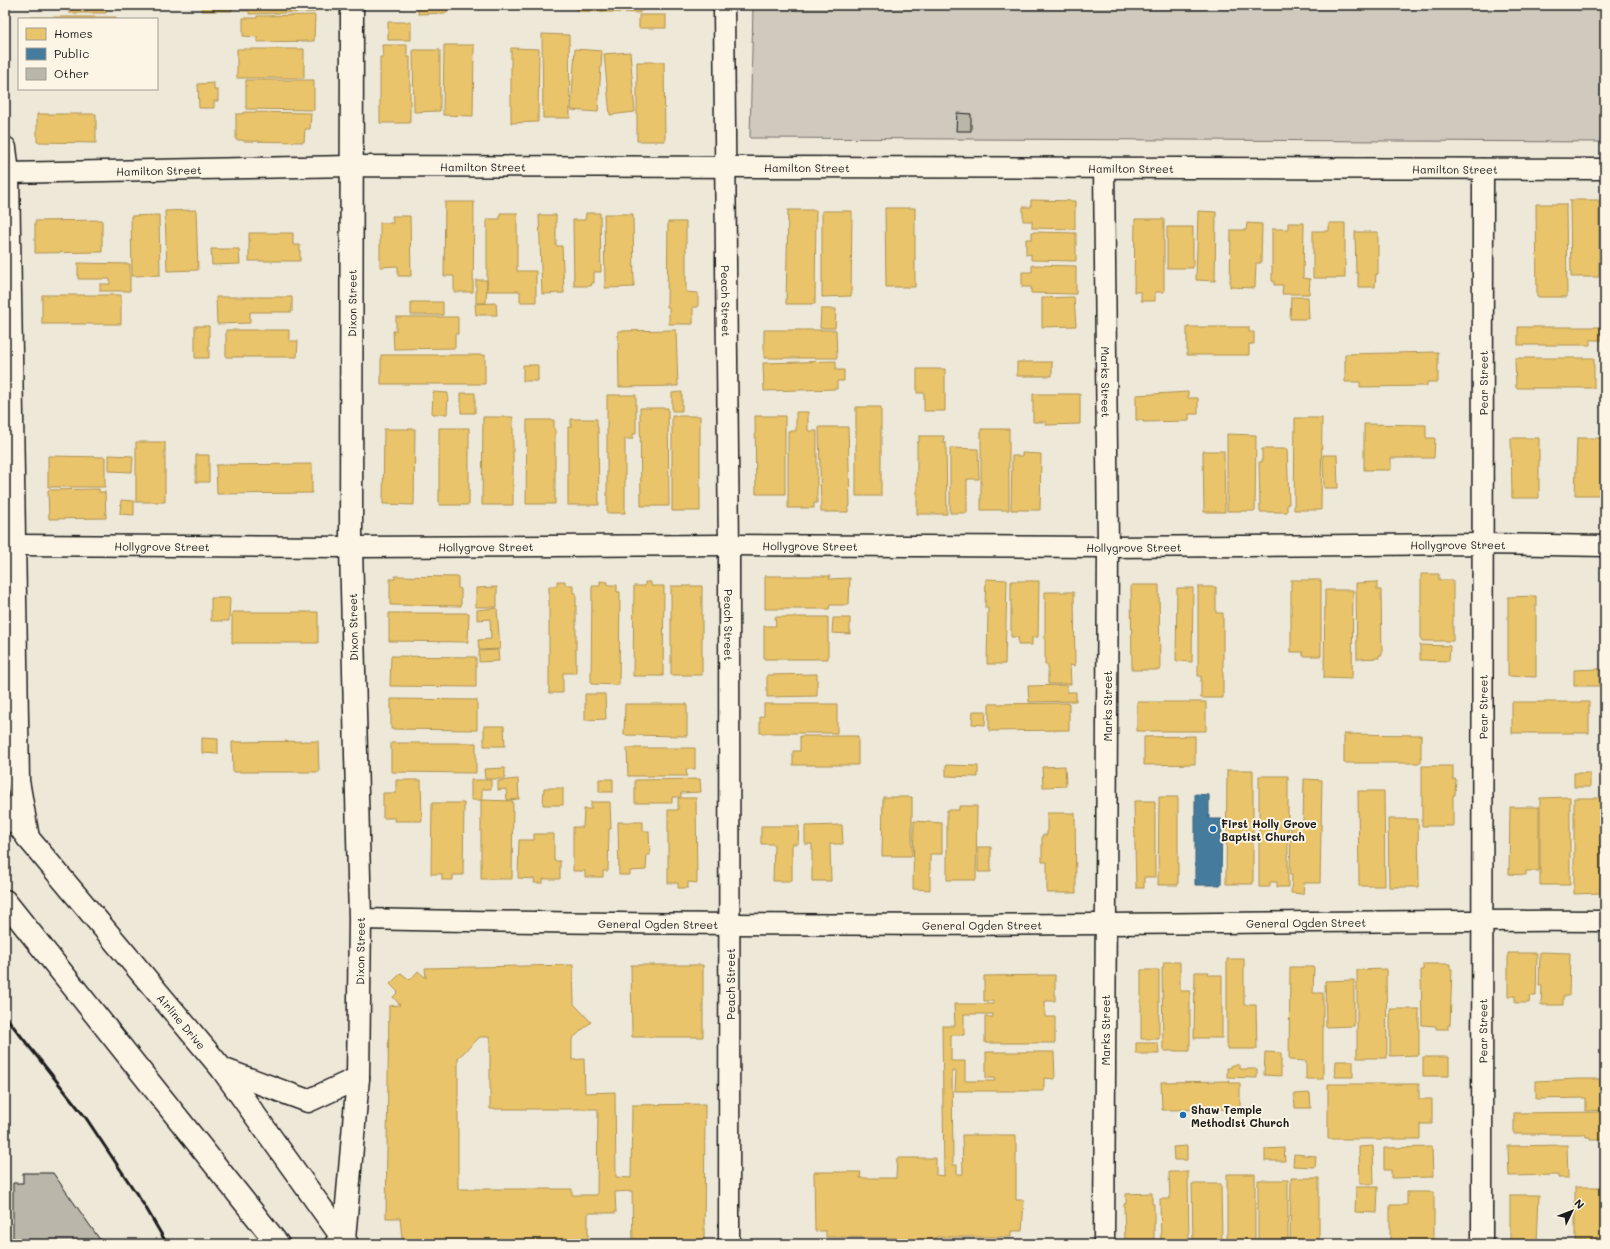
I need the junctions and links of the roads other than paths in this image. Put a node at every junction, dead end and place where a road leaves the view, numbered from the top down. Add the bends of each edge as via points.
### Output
1 (352, 5) edge
2 (724, 5) edge
3 (5, 148) edge
4 (351, 166) junction
5 (1104, 167) junction
6 (724, 168) junction
7 (1482, 169) junction
8 (1605, 169) edge
9 (8, 173) junction
10 (1482, 544) junction
11 (14, 545) junction
12 (729, 545) junction
13 (1605, 546) edge
14 (351, 547) junction
15 (1108, 547) junction
16 (5, 808) edge
17 (28, 838) junction
18 (5, 901) edge
19 (360, 919) junction
20 (1483, 921) junction
21 (1605, 922) edge
22 (1106, 924) junction
23 (730, 925) junction
24 (222, 1069) junction
25 (358, 1078) junction
26 (342, 1242) edge
27 (278, 1244) edge
28 (729, 1244) edge
29 (1104, 1244) edge
30 (1482, 1244) edge

1 - 4 main road, Dixon Street
2 - 6 street, Peach Street
3 - 9 main road
4 - 6 street, Hamilton Street
4 - 9 street, Hamilton Street
4 - 14 main road, Dixon Street
5 - 6 street, Hamilton Street
5 - 7 street, Hamilton Street
5 - 15 street, Marks Street
6 - 12 street, Peach Street
7 - 8 street, Hamilton Street
7 - 10 street, Pear Street
9 - 11 main road
10 - 13 street, Hollygrove Street
10 - 15 street, Hollygrove Street
10 - 20 street, Pear Street
11 - 14 street, Hollygrove Street
11 - 17 main road via 18,781
12 - 14 street, Hollygrove Street
12 - 15 street, Hollygrove Street
12 - 23 street, Peach Street
14 - 19 main road, Dixon Street
15 - 22 street, Marks Street
16 - 17 main road, Airline Drive
17 - 24 main road, Airline Drive
18 - 27 main road
19 - 23 street, General Ogden Street
19 - 25 main road, Dixon Street
20 - 21 street, General Ogden Street
20 - 22 street, General Ogden Street
20 - 30 street, Pear Street
22 - 23 street, General Ogden Street
22 - 29 street, Marks Street
23 - 28 street, Peach Street
24 - 25 main road via 308,1100
24 - 26 main road, Airline Drive
25 - 26 main road, Dixon Street

